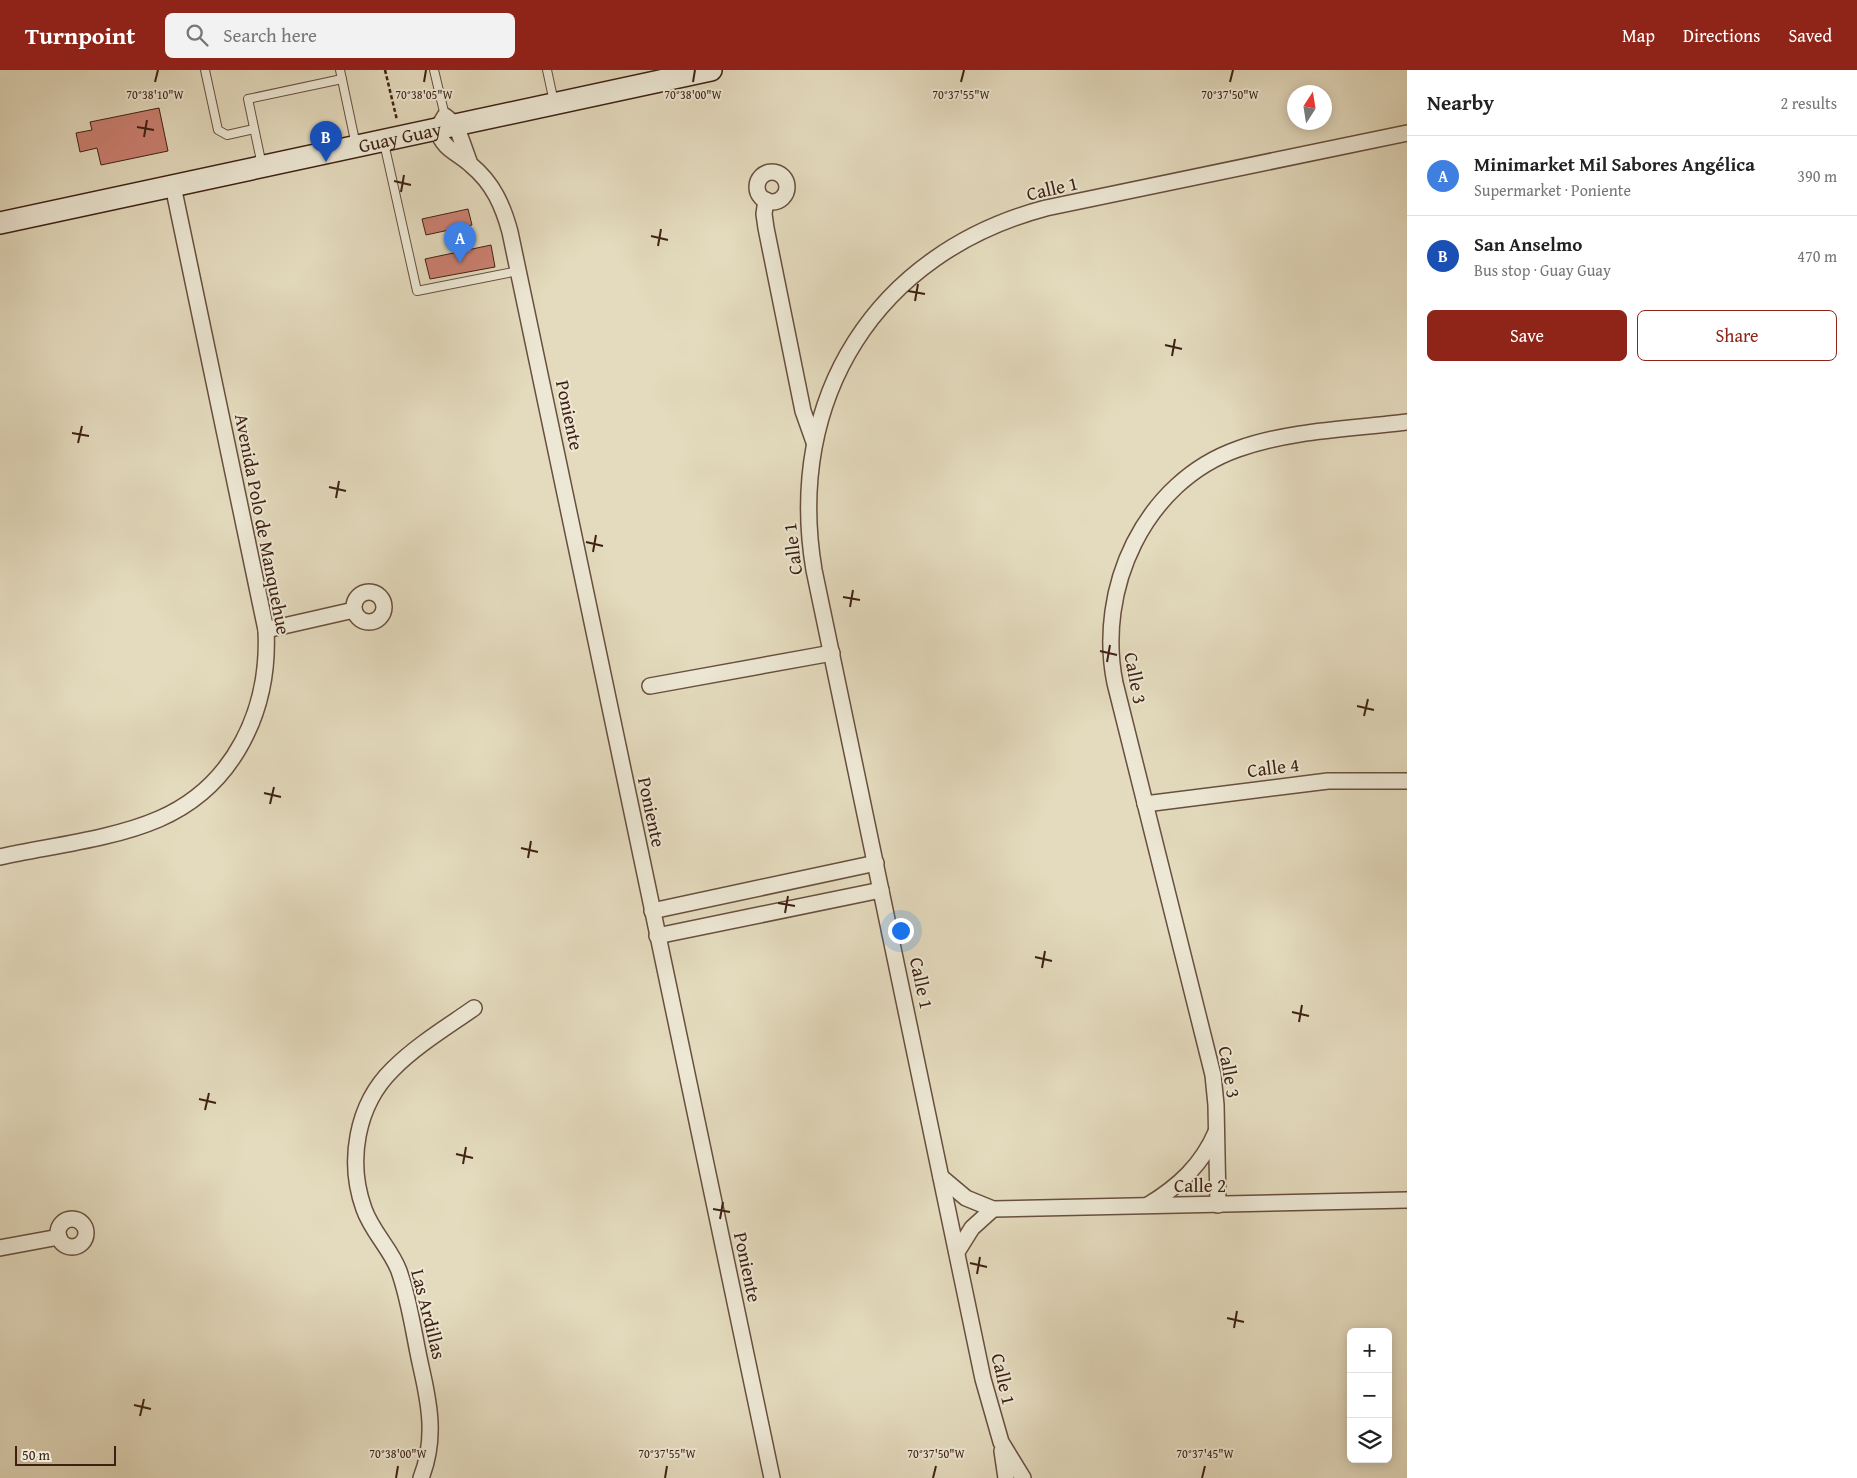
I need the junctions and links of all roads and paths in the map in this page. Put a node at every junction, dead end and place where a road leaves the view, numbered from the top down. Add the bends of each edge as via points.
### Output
1 (205, 70) edge
2 (340, 70) edge
3 (385, 70) edge
4 (434, 70) edge
5 (547, 70) edge
6 (657, 70) edge
7 (711, 70) edge
8 (342, 80) junction
9 (552, 98) junction
10 (397, 119) dead end
11 (446, 123) junction
12 (254, 129) junction
13 (1407, 134) edge
14 (384, 140) junction
15 (355, 141) junction
16 (261, 161) junction
17 (173, 186) junction
18 (766, 200) dead end
19 (0, 221) edge
20 (518, 271) junction
21 (1407, 422) edge
22 (814, 442) junction
23 (354, 610) dead end
24 (266, 630) junction
25 (832, 653) junction
26 (650, 686) dead end
27 (1407, 781) edge
28 (1145, 804) junction
29 (0, 857) edge
30 (876, 863) junction
31 (881, 890) junction
32 (652, 911) junction
33 (657, 936) junction
34 (474, 1008) dead end
35 (1217, 1128) junction
36 (941, 1178) junction
37 (1407, 1200) edge
38 (1148, 1205) junction
39 (1218, 1205) junction
40 (994, 1209) junction
41 (59, 1237) dead end
42 (0, 1248) edge
43 (956, 1252) junction
44 (1001, 1442) junction
45 (421, 1478) edge
46 (772, 1478) edge
47 (1006, 1478) edge
48 (1022, 1478) edge

1 - 12 lane via 218,130 227,135
2 - 8 lane
3 - 10 path
4 - 11 lane
5 - 9 lane
6 - 9 street, Guay Guay
7 - 9 street, Guay Guay
8 - 12 lane via 248,99
8 - 15 lane
9 - 11 street, Guay Guay
11 - 14 street, Guay Guay
11 - 15 street, Guay Guay
11 - 20 street, Poniente via 470,164 487,180 501,203
12 - 16 lane
13 - 22 street, Calle 1 via 1046,208 977,233 913,276 891,296 867,326 844,360 830,390
14 - 15 street, Guay Guay
14 - 20 lane via 417,291
15 - 16 street, Guay Guay
16 - 17 street, Guay Guay
16 - 19 street, Guay Guay via 58,200
17 - 19 street, Guay Guay
17 - 24 street, Avenida Polo de Manquehue
18 - 22 street, Calle 1 via 764,214 768,238 803,411
20 - 32 street, Poniente
21 - 28 street, Calle 3 via 1280,438 1237,449 1213,460 1186,480 1162,502 1145,524 1130,550 1120,578 1112,607 1109,637 1115,683
22 - 25 street, Calle 1 via 808,499 809,534
23 - 24 street
24 - 29 street, Avenida Polo de Manquehue via 265,677 256,714 231,760 196,797 172,813 143,825
25 - 26 street
25 - 30 street, Calle 1
27 - 28 street, Calle 4 via 1328,781
28 - 35 street, Calle 3 via 1213,1075
30 - 31 street, Calle 1
30 - 32 street
31 - 33 street
31 - 36 street, Calle 1
32 - 33 street, Poniente
33 - 46 street, Poniente
34 - 45 street, Las Ardillas via 415,1050 386,1077 366,1111 356,1147 361,1201 373,1229 399,1271 428,1399 432,1424
35 - 38 street, Calle 3 via 1191,1172
35 - 39 street, Calle 3
36 - 40 street, Calle 2 via 966,1198
36 - 43 street, Calle 1
37 - 39 street, Calle 2
38 - 39 street, Calle 2
38 - 40 street, Calle 2
40 - 43 street via 972,1228
41 - 42 street
43 - 44 street, Calle 1 via 983,1379
44 - 47 street, Calle 1
44 - 48 street, Calle 1

